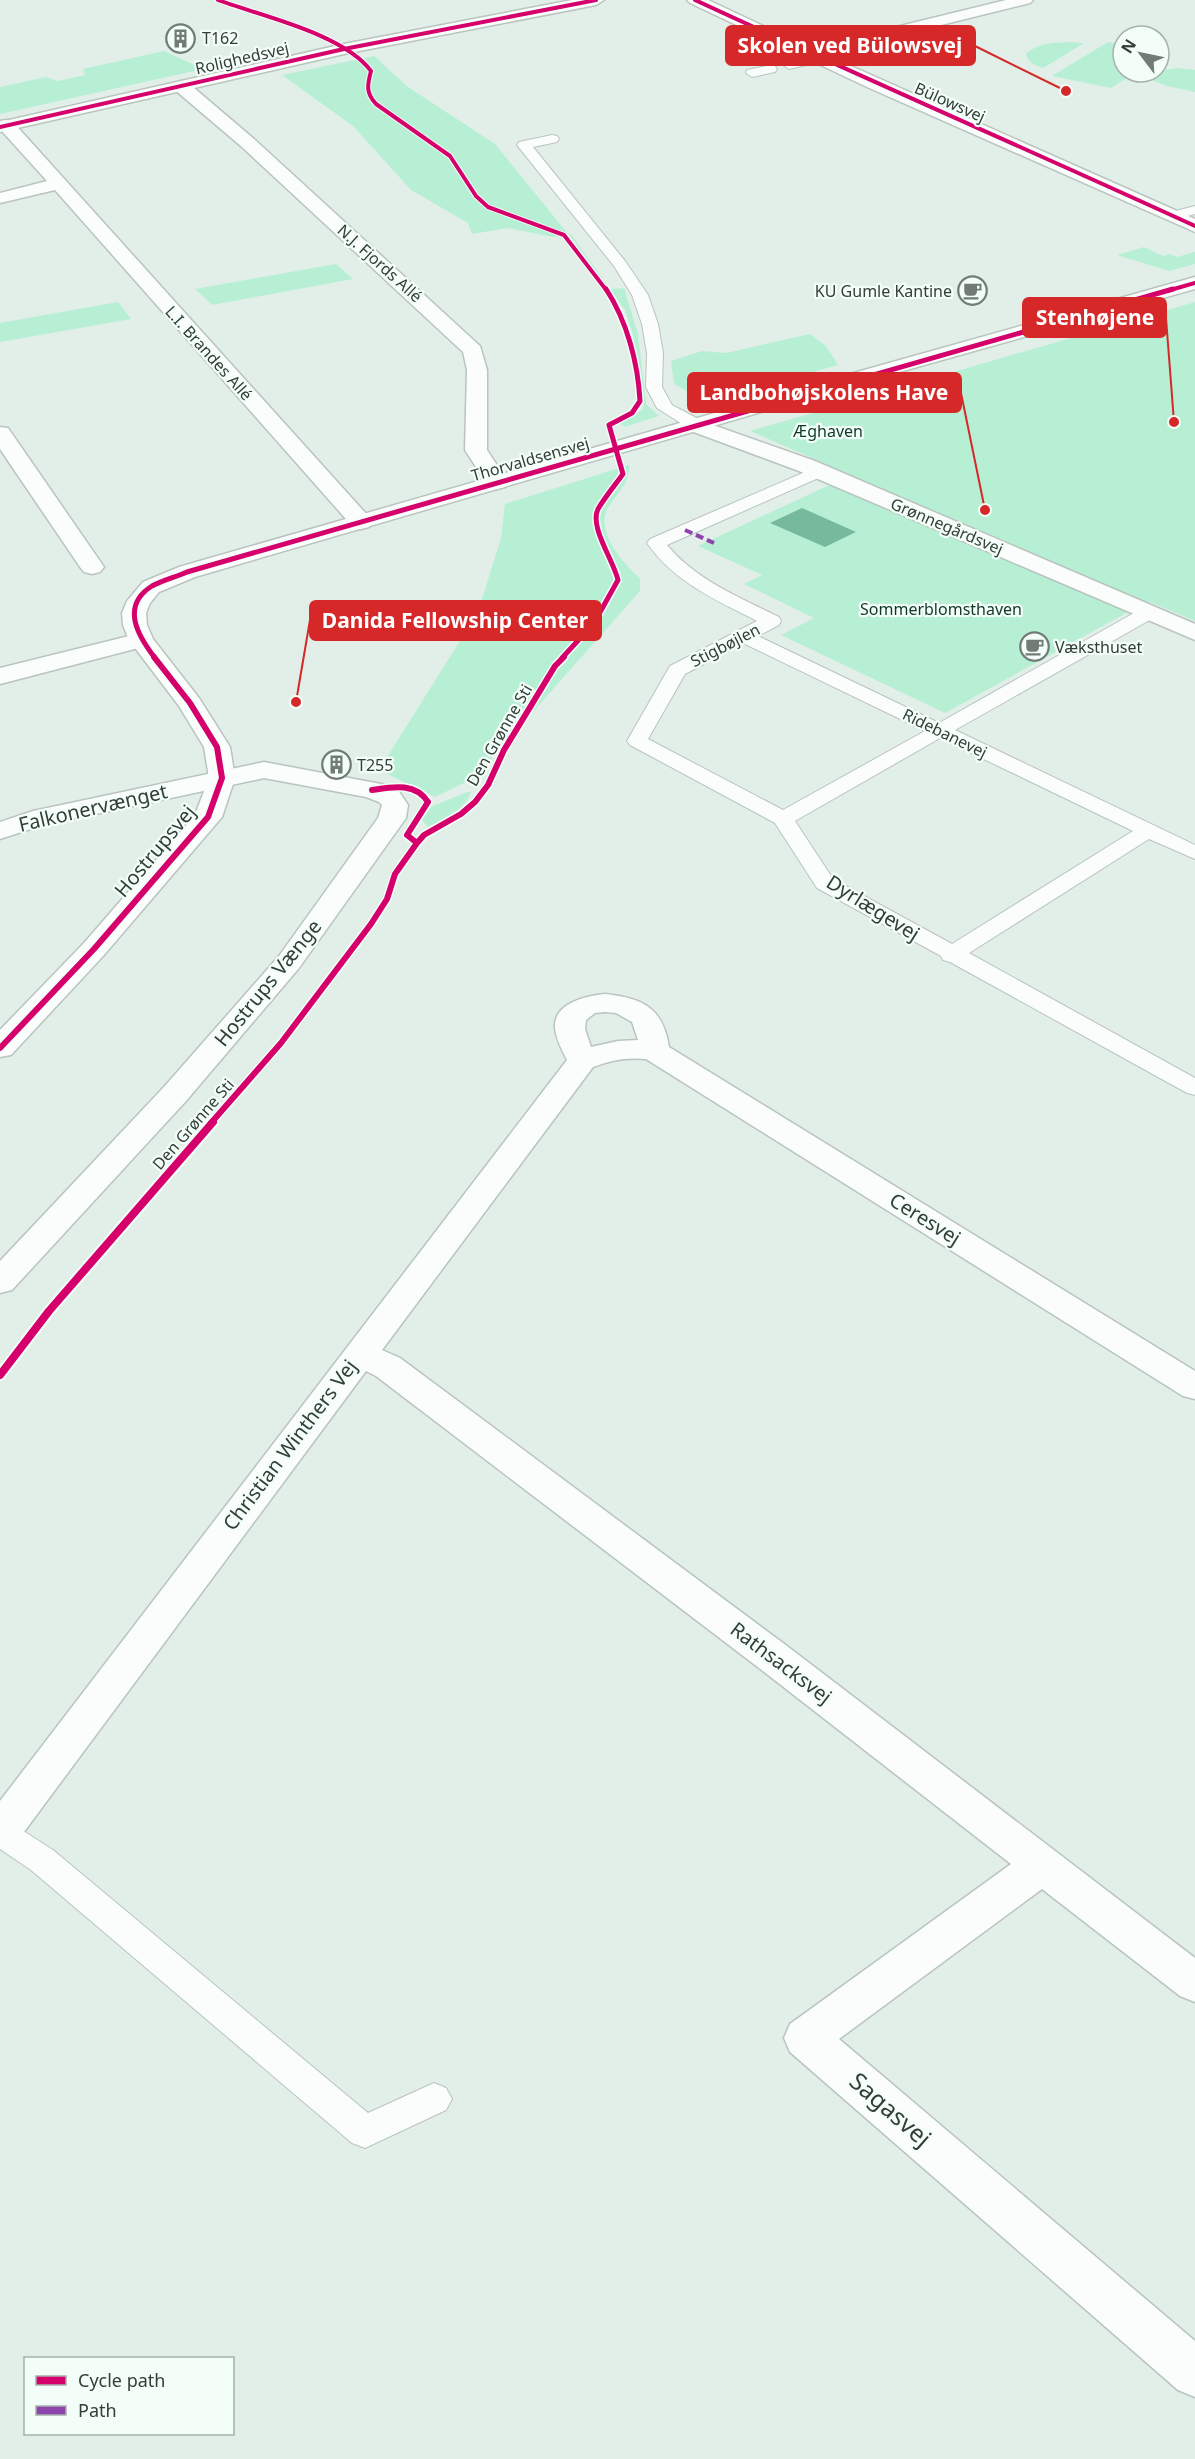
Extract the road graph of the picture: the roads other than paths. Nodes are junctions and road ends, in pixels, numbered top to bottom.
1 (596, 0) edge
2 (695, 0) edge
3 (1025, 0) edge
4 (814, 55) junction
5 (789, 65) dead end
6 (771, 69) dead end
7 (752, 73) dead end
8 (181, 86) junction
9 (3, 126) edge
10 (552, 139) dead end
11 (58, 184) junction
12 (0, 198) edge
13 (1195, 210) edge
14 (1173, 216) junction
15 (1195, 226) edge
16 (1195, 283) edge
17 (696, 425) junction
18 (0, 433) edge
19 (819, 471) junction
20 (497, 482) junction
21 (361, 522) junction
22 (92, 567) dead end
23 (151, 587) joint
24 (1149, 613) junction
25 (1195, 633) edge
26 (741, 635) junction
27 (141, 640) junction
28 (0, 676) edge
29 (940, 730) junction
30 (222, 778) junction
31 (783, 819) junction
32 (1149, 830) junction
33 (0, 831) edge
34 (1195, 853) edge
35 (951, 955) junction
36 (0, 1048) edge
37 (656, 1051) junction
38 (582, 1060) junction
39 (1195, 1088) edge
40 (0, 1282) edge
41 (360, 1353) junction
42 (1195, 1387) edge
43 (0, 1832) edge
44 (1042, 1864) junction
45 (1195, 1983) edge
46 (434, 2099) dead end
47 (1195, 2373) edge

1 - 8 street, Rolighedsvej
2 - 4 street, Bülowsvej
3 - 4 street
4 - 5 lane
4 - 14 street, Bülowsvej
6 - 7 lane
8 - 9 street, Rolighedsvej
8 - 20 street, N.J. Fjords Allé
9 - 11 street, L.I. Brandes Allé
10 - 17 lane
11 - 12 street
11 - 21 street, L.I. Brandes Allé
13 - 14 lane
14 - 15 street, Bülowsvej
16 - 17 street, Thorvaldsensvej
17 - 19 street, Grønnegårdsvej
17 - 20 street, Thorvaldsensvej
18 - 22 street
19 - 24 street, Grønnegårdsvej
19 - 26 lane, Stigbøjlen
20 - 21 street, Thorvaldsensvej
21 - 23 street, Thorvaldsensvej
23 - 27 street, Hostrupsvej
24 - 25 street, Grønnegårdsvej
24 - 29 lane
26 - 29 lane, Ridebanevej
26 - 31 lane, Stigbøjlen
27 - 28 street
27 - 30 street, Hostrupsvej
29 - 31 lane
29 - 32 lane, Ridebanevej
30 - 33 street, Falkonervænget
30 - 36 street, Hostrupsvej
30 - 40 street, Hostrups Vænge
31 - 35 lane, Dyrlægevej
32 - 34 lane, Ridebanevej
32 - 35 lane
35 - 39 lane, Dyrlægevej
37 - 38 street, Ceresvej
37 - 38 street
37 - 42 street, Ceresvej
38 - 41 street, Christian Winthers Vej
41 - 43 street, Christian Winthers Vej
41 - 44 street, Rathsacksvej
43 - 46 lane
44 - 45 street, Rathsacksvej
44 - 47 street, Sagasvej

